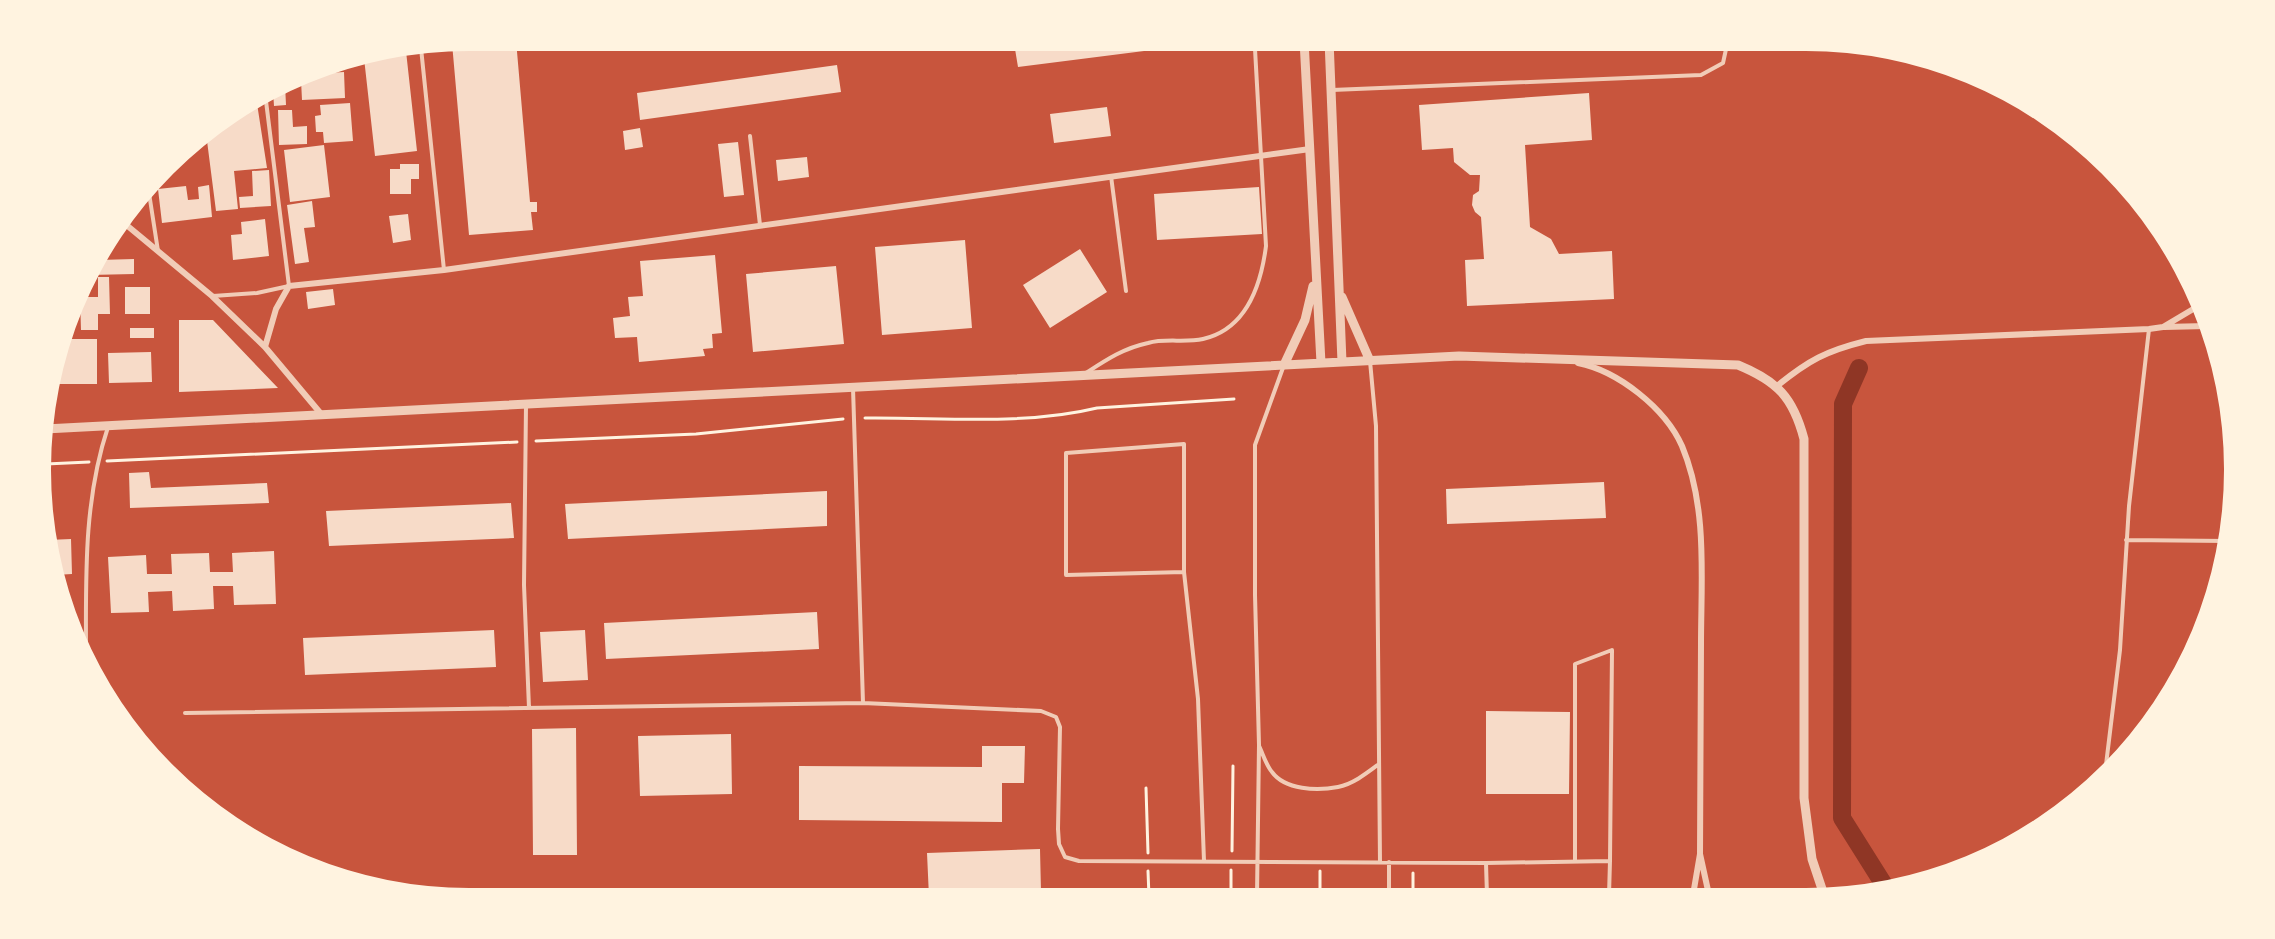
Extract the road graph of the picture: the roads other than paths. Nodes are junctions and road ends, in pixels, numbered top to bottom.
1 (1255, 51) edge
2 (1305, 51) edge
3 (1329, 51) edge
4 (1726, 51) edge
5 (422, 54) edge
6 (1331, 90) junction
7 (266, 104) edge
8 (750, 136) dead end
9 (1310, 149) junction
10 (1262, 156) junction
11 (1111, 176) junction
12 (150, 200) edge
13 (760, 225) junction
14 (129, 227) edge
15 (158, 251) junction
16 (444, 270) junction
17 (1315, 275) junction
18 (1337, 276) junction
19 (289, 286) junction
20 (1126, 291) dead end
21 (212, 296) junction
22 (2192, 310) edge
23 (2199, 326) edge
24 (2163, 327) junction
25 (2150, 329) junction
26 (265, 347) junction
27 (1554, 358) junction
28 (1370, 360) junction
29 (1342, 362) junction
30 (1321, 363) junction
31 (1284, 365) junction
32 (1083, 375) junction
33 (1777, 386) junction
34 (853, 388) junction
35 (526, 404) junction
36 (322, 416) junction
37 (108, 426) junction
38 (53, 429) edge
39 (2126, 540) junction
40 (2217, 541) edge
41 (1184, 572) junction
42 (86, 637) edge
43 (863, 703) junction
44 (529, 708) junction
45 (185, 712) dead end
46 (1259, 745) junction
47 (2107, 759) edge
48 (1379, 764) junction
49 (1700, 854) junction
50 (1204, 861) junction
51 (1257, 861) junction
52 (1610, 861) junction
53 (1380, 862) junction
54 (1389, 862) junction
55 (1486, 862) junction
56 (1575, 862) junction
57 (1821, 887) edge
58 (1257, 888) edge
59 (1389, 888) edge
60 (1487, 888) edge
61 (1609, 888) edge
62 (1694, 888) edge
63 (1707, 888) edge

1 - 10 lane
2 - 9 street
3 - 6 street
4 - 6 lane
5 - 16 lane
6 - 18 street
7 - 19 lane
8 - 13 lane
9 - 10 street
9 - 17 street
10 - 11 street
10 - 32 lane
11 - 13 street
11 - 20 lane
12 - 15 lane
13 - 16 street
14 - 15 street
15 - 21 street
16 - 19 street
17 - 30 street
17 - 31 street
18 - 28 street
18 - 29 street
19 - 21 lane
19 - 26 street
21 - 26 street
22 - 24 street
23 - 24 street
24 - 25 street
25 - 33 street
25 - 39 lane
26 - 36 street
27 - 28 street
27 - 33 street
27 - 49 street
28 - 29 street
28 - 48 lane
29 - 30 street
30 - 31 street
31 - 32 street
31 - 46 lane
32 - 34 street
33 - 57 street
34 - 35 street
34 - 43 lane
35 - 36 street
35 - 44 lane
36 - 37 street
37 - 38 street
37 - 42 lane
39 - 40 lane
39 - 47 lane
41 - 41 lane
41 - 50 lane
43 - 44 lane
43 - 50 lane
44 - 45 lane
46 - 48 lane
46 - 51 lane
48 - 53 lane
49 - 62 street
49 - 63 street
50 - 51 lane
51 - 53 lane
51 - 58 lane
52 - 56 lane
52 - 56 lane
52 - 61 lane
53 - 54 lane
54 - 55 lane
54 - 59 lane
55 - 56 lane
55 - 60 lane

